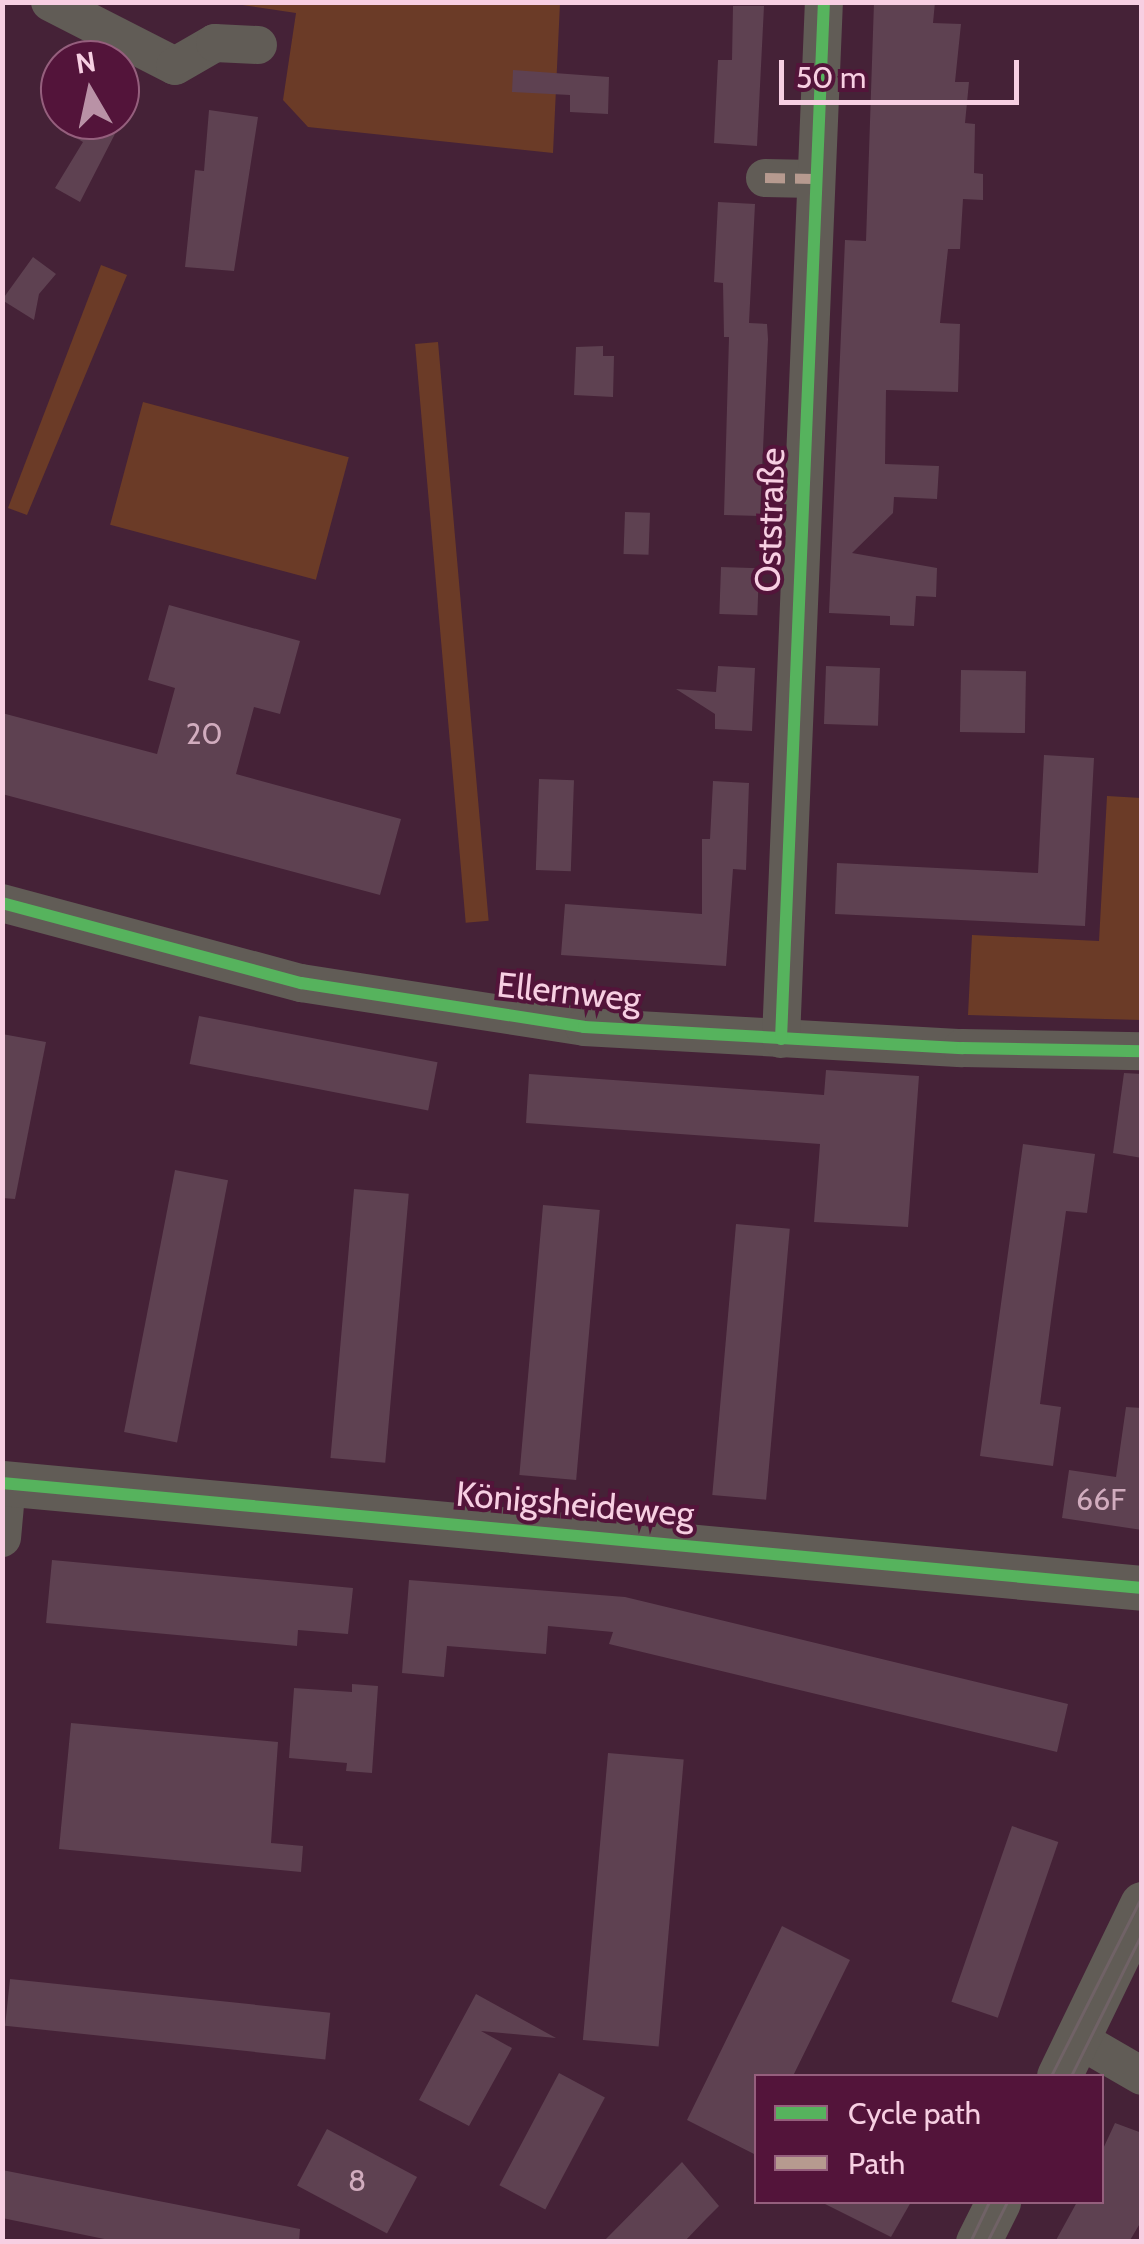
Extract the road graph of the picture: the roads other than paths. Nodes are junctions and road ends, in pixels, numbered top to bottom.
1 (50, 2) edge
2 (824, 2) edge
3 (258, 45) dead end
4 (765, 178) dead end
5 (814, 180) junction
6 (2, 904) edge
7 (781, 1040) junction
8 (1142, 1051) edge
9 (5, 1483) edge
10 (2, 1538) edge
11 (1142, 1588) edge
12 (1142, 1904) edge
13 (1069, 2058) edge
14 (1142, 2076) edge
15 (997, 2204) edge
16 (978, 2242) edge

1 - 3 street
2 - 5 street, Oststraße
4 - 5 street
5 - 7 street, Oststraße
6 - 7 street, Ellernweg
7 - 8 street, Ellernweg
9 - 10 street
9 - 11 street, Königsheideweg
12 - 13 street
13 - 14 street
15 - 16 street

